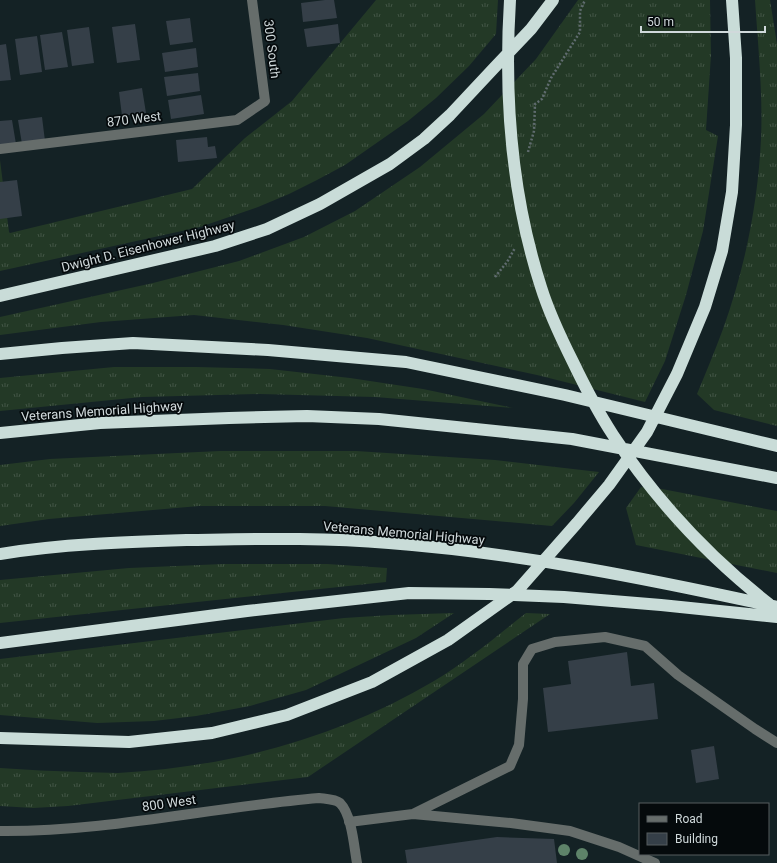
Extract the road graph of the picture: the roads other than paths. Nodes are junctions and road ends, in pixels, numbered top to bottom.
1 (252, 0) edge
2 (510, 0) edge
3 (553, 0) edge
4 (732, 0) edge
5 (265, 101) joint
6 (0, 149) edge
7 (0, 296) edge
8 (0, 354) edge
9 (0, 433) edge
10 (777, 446) edge
11 (777, 478) edge
12 (0, 554) edge
13 (777, 609) edge
14 (777, 617) edge
15 (0, 643) edge
16 (0, 738) edge
17 (777, 742) edge
18 (413, 814) junction
19 (349, 822) junction
20 (0, 831) edge
21 (357, 863) edge
22 (655, 863) edge

1 - 5 street, 300 South
2 - 13 highway
3 - 7 highway, Dwight D. Eisenhower Highway
4 - 16 highway
5 - 6 street, 870 West
8 - 10 highway
9 - 11 highway, Veterans Memorial Highway
12 - 13 highway, Veterans Memorial Highway
14 - 15 highway
17 - 18 street
18 - 19 street
18 - 22 street
19 - 20 street, 800 West
19 - 21 street

